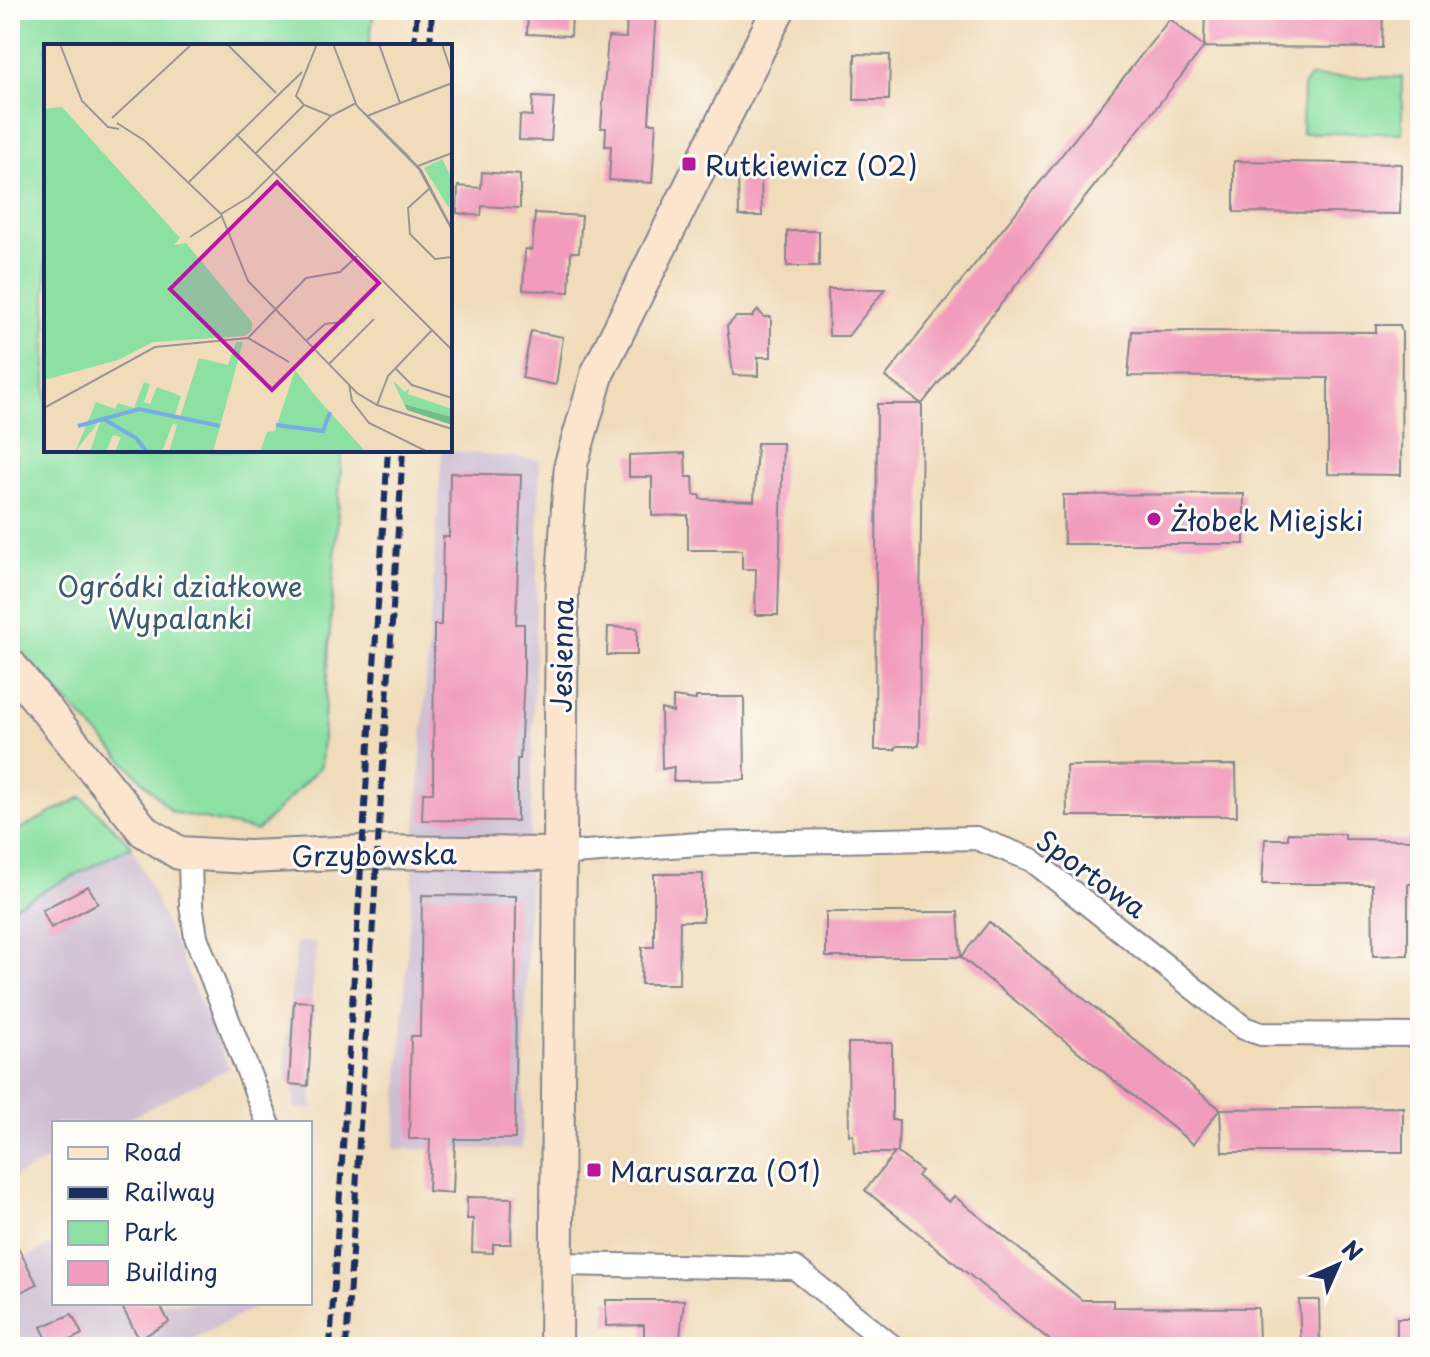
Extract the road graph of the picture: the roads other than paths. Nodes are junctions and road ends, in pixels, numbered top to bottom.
1 (778, 10) edge
2 (10, 665) edge
3 (558, 854) junction
4 (190, 855) junction
5 (1420, 1035) edge
6 (267, 1121) edge
7 (556, 1264) junction
8 (556, 1347) edge
9 (893, 1347) edge

1 - 3 street, Jesienna
2 - 4 street, Grzybowska
3 - 4 street, Grzybowska
3 - 5 street, Sportowa
3 - 7 street, Jesienna
4 - 6 street
7 - 8 street, Jesienna
7 - 9 street

